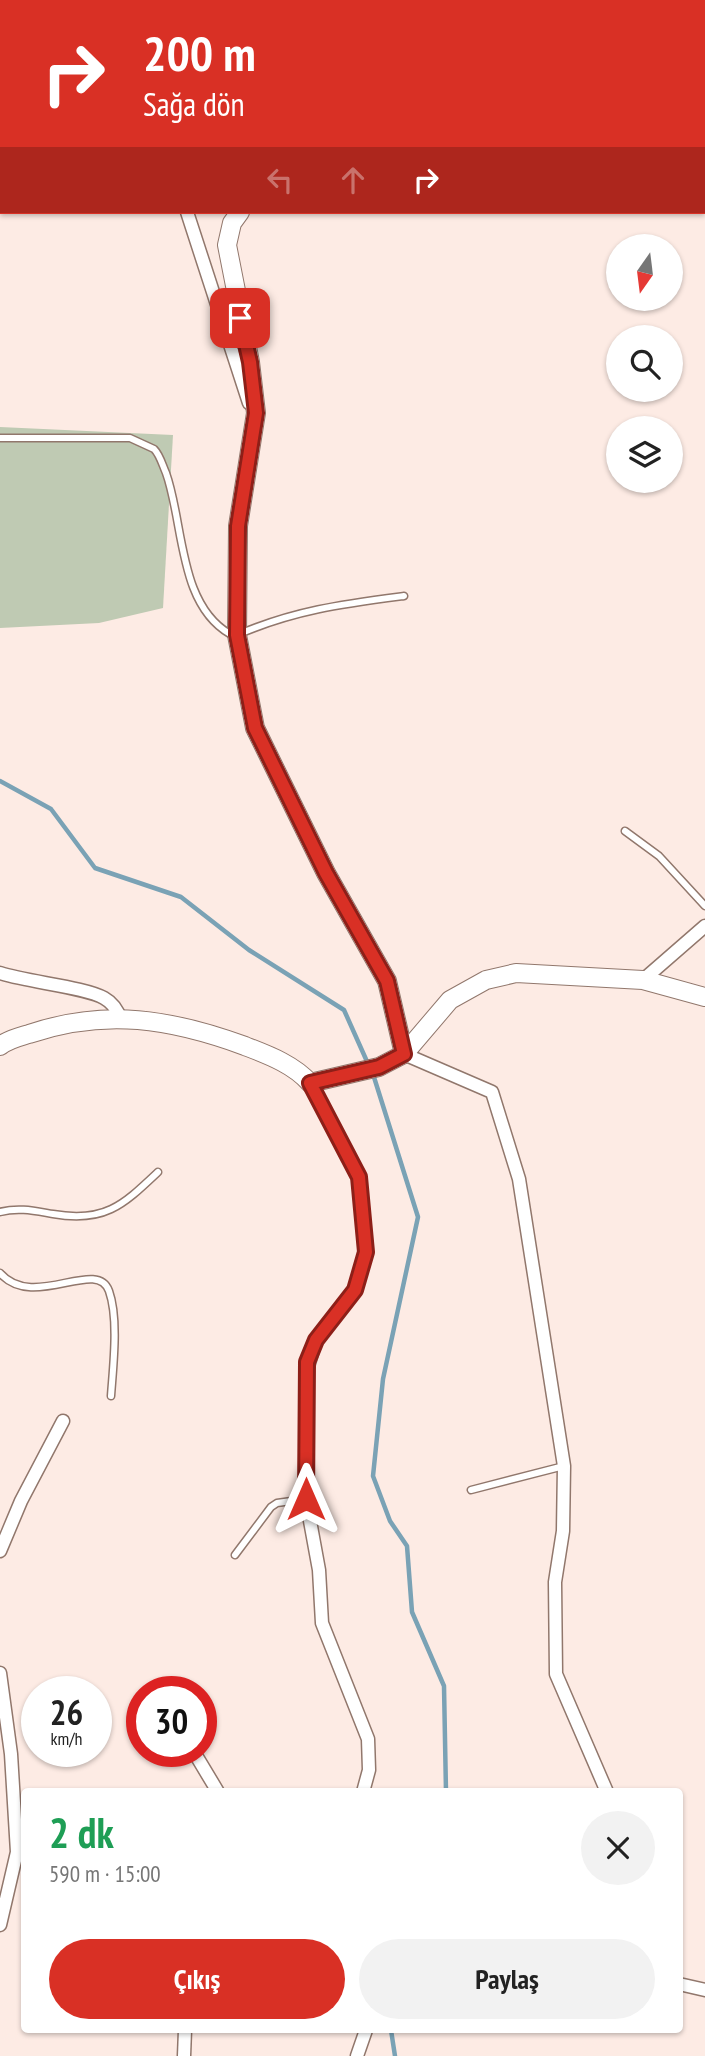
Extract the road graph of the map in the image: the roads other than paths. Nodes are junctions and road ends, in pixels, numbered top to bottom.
1 (188, 214) edge
2 (239, 214) edge
3 (255, 420) junction
4 (0, 438) edge
5 (404, 596) dead end
6 (237, 635) junction
7 (625, 831) dead end
8 (705, 906) edge
9 (705, 926) edge
10 (0, 973) edge
11 (643, 980) junction
12 (705, 998) edge
13 (121, 1020) junction
14 (0, 1046) edge
15 (404, 1054) junction
16 (310, 1083) junction
17 (158, 1172) dead end
18 (0, 1212) edge
19 (0, 1273) edge
20 (111, 1396) dead end
21 (63, 1421) dead end
22 (564, 1466) junction
23 (471, 1490) dead end
24 (306, 1499) junction
25 (0, 1551) edge
26 (235, 1555) dead end
27 (0, 1673) edge
28 (203, 1767) edge
29 (216, 1788) edge
30 (364, 1788) edge
31 (605, 1788) edge
32 (0, 1925) edge
33 (683, 1985) edge
34 (705, 1990) edge
35 (186, 2033) edge
36 (365, 2033) edge
37 (184, 2056) edge
38 (357, 2056) edge

1 - 3 street
2 - 3 street
3 - 6 street
4 - 6 lane
5 - 6 lane
6 - 15 street
7 - 8 lane
9 - 11 street
10 - 13 street
11 - 12 street
11 - 15 street
13 - 14 street
13 - 16 street
15 - 16 street
15 - 22 street
16 - 24 street
17 - 18 lane
19 - 20 lane
21 - 25 street
22 - 23 lane
22 - 31 street
24 - 26 lane
24 - 30 street
27 - 32 street
28 - 29 street
33 - 34 street
35 - 37 street
36 - 38 street

